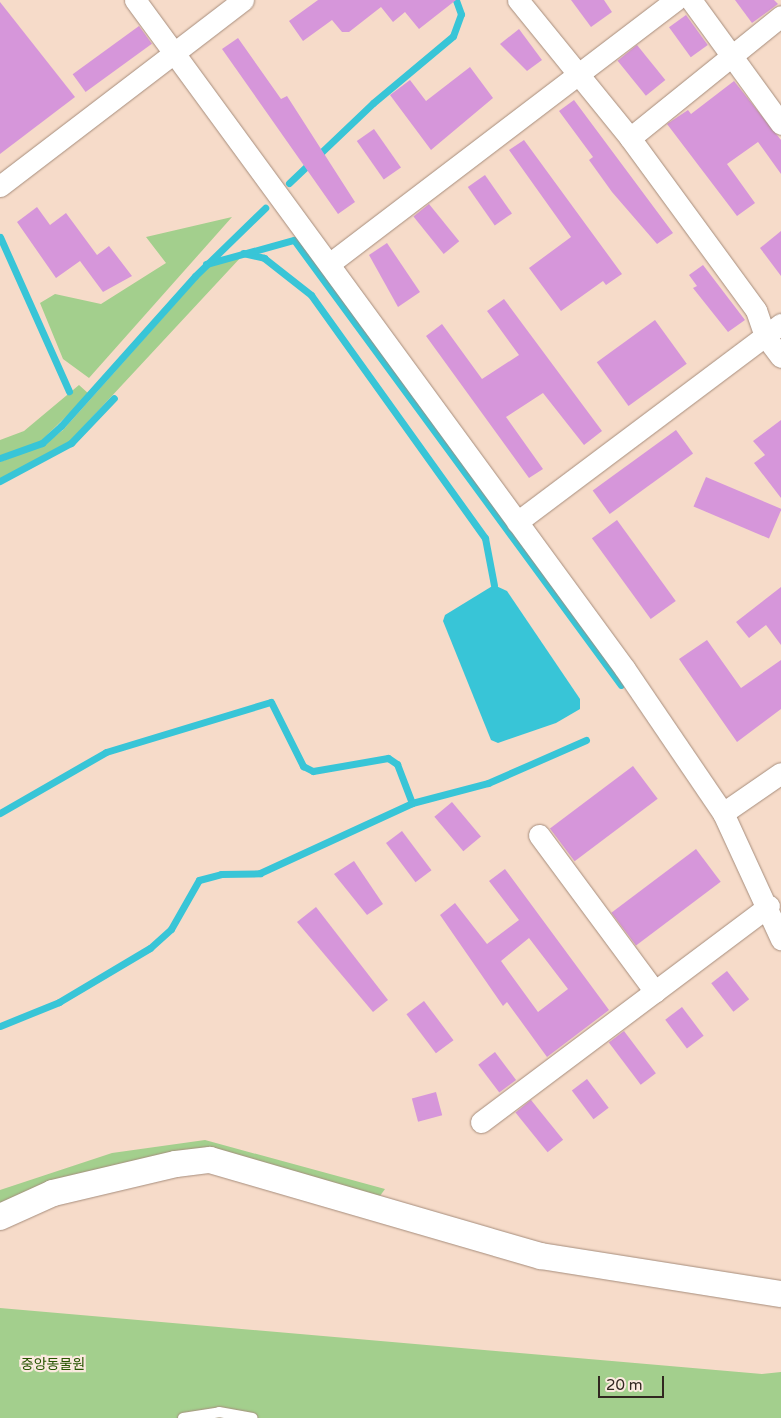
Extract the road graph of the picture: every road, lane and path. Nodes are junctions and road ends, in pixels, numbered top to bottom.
1 (135, 0) edge
2 (243, 0) edge
3 (518, 0) edge
4 (676, 0) edge
5 (691, 0) edge
6 (781, 16) edge
7 (174, 54) junction
8 (729, 55) junction
9 (577, 75) junction
10 (781, 124) edge
11 (630, 138) junction
12 (0, 186) edge
13 (329, 264) junction
14 (773, 330) edge
15 (781, 357) edge
16 (517, 522) junction
17 (781, 773) edge
18 (723, 813) junction
19 (540, 835) dead end
20 (769, 906) junction
21 (781, 939) edge
22 (655, 992) junction
23 (481, 1122) dead end
24 (0, 1218) edge
25 (781, 1294) edge
26 (183, 1418) edge
27 (252, 1418) edge

1 - 7 street
2 - 7 street
3 - 9 street
4 - 9 street
5 - 8 street
6 - 8 street
7 - 12 street
7 - 13 street
8 - 10 street
8 - 11 street
9 - 11 street
9 - 13 street
11 - 14 street
13 - 16 street
14 - 15 street
14 - 16 street
16 - 18 street
17 - 18 street
18 - 20 street
19 - 22 street
20 - 21 street
20 - 22 street
22 - 23 street
24 - 25 street
26 - 27 lane

